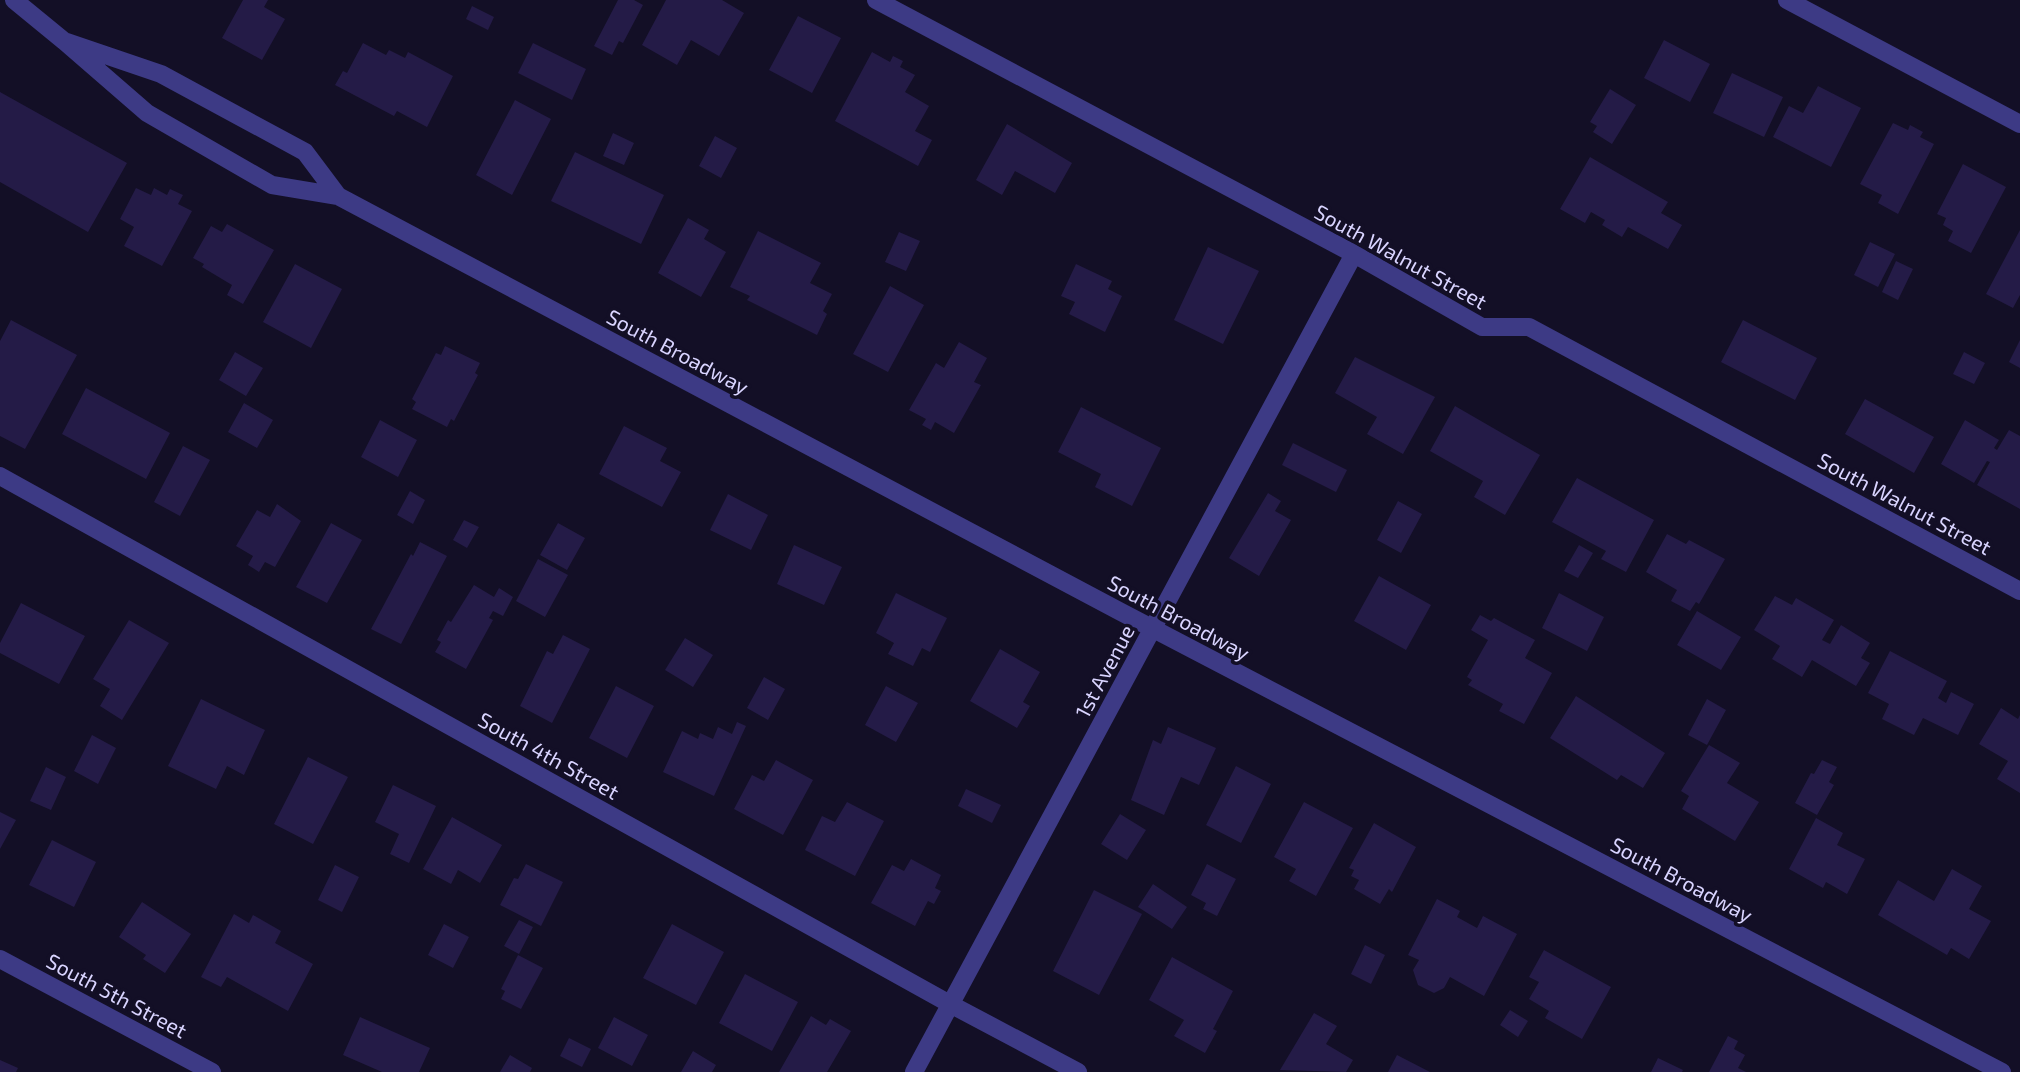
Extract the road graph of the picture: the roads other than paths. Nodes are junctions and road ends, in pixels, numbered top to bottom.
1 (14, 0) edge
2 (876, 0) edge
3 (1787, 0) edge
4 (64, 41) junction
5 (2020, 124) edge
6 (338, 197) junction
7 (1354, 254) junction
8 (0, 476) edge
9 (2020, 591) edge
10 (1153, 629) junction
11 (0, 959) edge
12 (950, 1004) junction
13 (212, 1072) edge
14 (914, 1072) edge
15 (1078, 1072) edge
16 (2002, 1072) edge

1 - 4 street, South Broadway
2 - 7 street, South Walnut Street
3 - 5 street
4 - 6 street, South Broadway
4 - 6 street, South Broadway
6 - 10 street, South Broadway
7 - 9 street, South Walnut Street
7 - 10 street, 1st Avenue
8 - 12 street, South 4th Street
10 - 12 street, 1st Avenue
10 - 16 street, South Broadway
11 - 13 street, South 5th Street
12 - 14 street, 1st Avenue
12 - 15 street, South 4th Street

